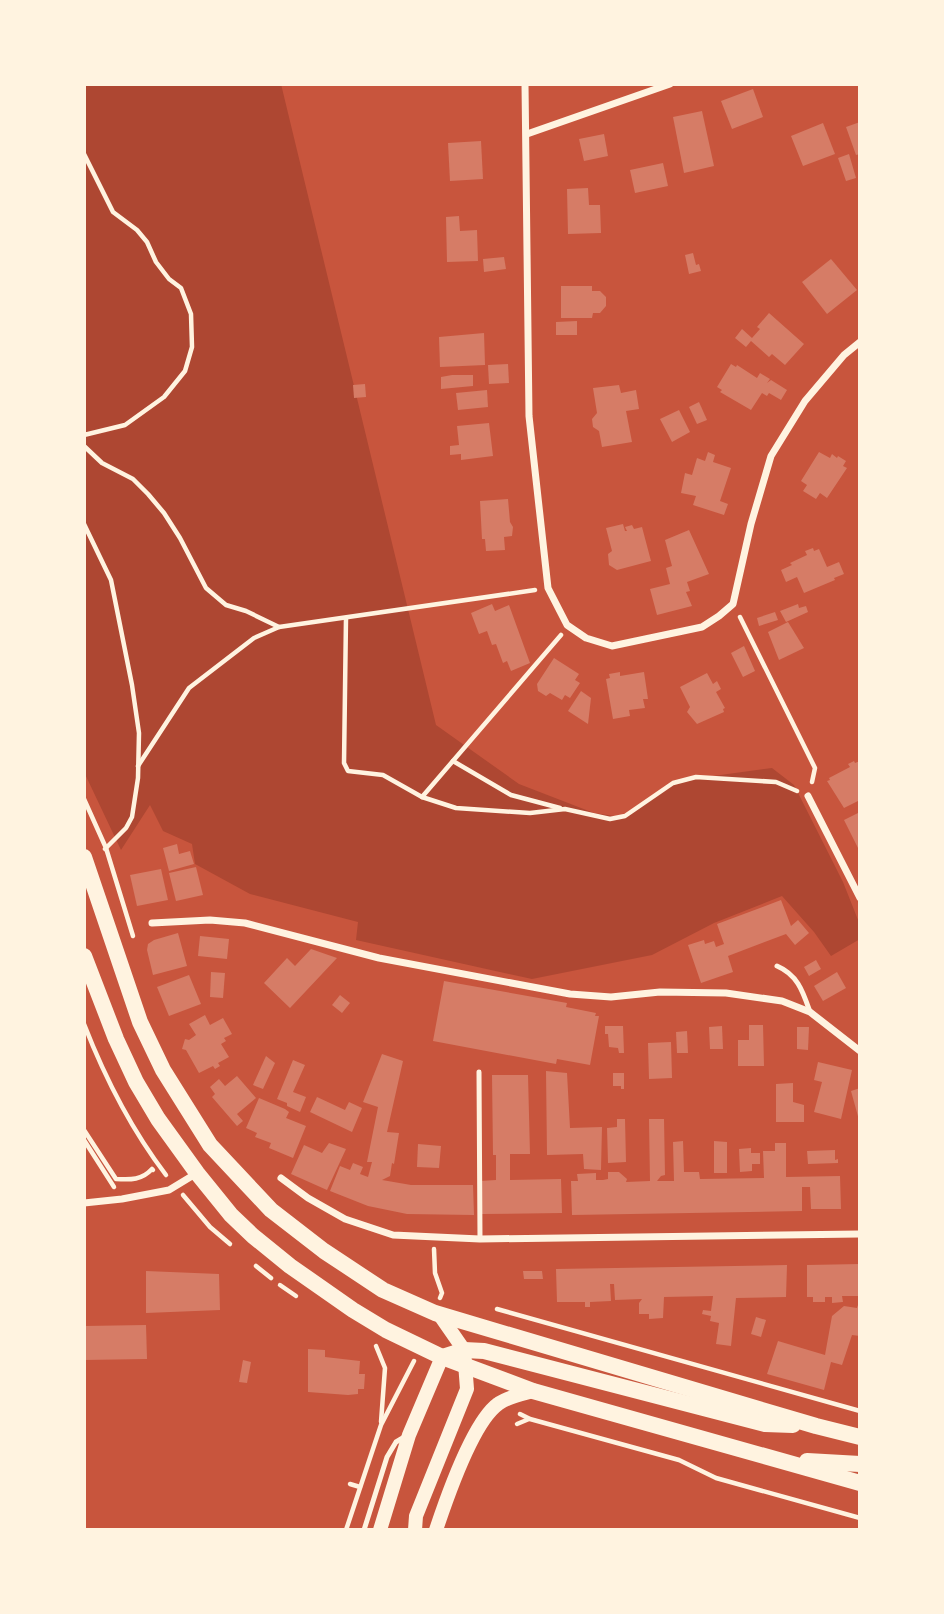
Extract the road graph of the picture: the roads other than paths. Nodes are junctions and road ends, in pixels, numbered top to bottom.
1 (525, 84) edge
2 (670, 84) edge
3 (527, 134) junction
4 (860, 342) edge
5 (808, 796) road end
6 (85, 861) edge
7 (860, 898) edge
8 (152, 923) road end
9 (84, 956) edge
10 (777, 966) dead end
11 (810, 1012) junction
12 (860, 1051) edge
13 (479, 1072) dead end
14 (197, 1173) junction
15 (281, 1178) dead end
16 (84, 1203) edge
17 (860, 1234) edge
18 (480, 1239) junction
19 (439, 1314) junction
20 (442, 1357) junction
21 (465, 1357) junction
22 (533, 1391) junction
23 (816, 1426) junction
24 (409, 1435) junction
25 (860, 1437) edge
26 (777, 1460) junction
27 (860, 1464) edge
28 (860, 1483) edge
29 (364, 1530) edge
30 (380, 1530) edge
31 (415, 1530) edge
32 (436, 1530) edge

1 - 3 street
2 - 3 street
3 - 4 street
5 - 7 street
6 - 19 main road
8 - 11 street
9 - 14 main road
10 - 11 lane
11 - 12 street
13 - 18 lane
14 - 16 street
14 - 20 main road
15 - 18 street
17 - 18 street
19 - 21 main road
19 - 23 main road
20 - 21 main road
20 - 24 main road
21 - 22 main road
21 - 23 main road
21 - 31 main road
22 - 26 main road
22 - 32 main road
23 - 25 main road
24 - 29 lane
24 - 30 main road
26 - 27 main road
26 - 28 main road

